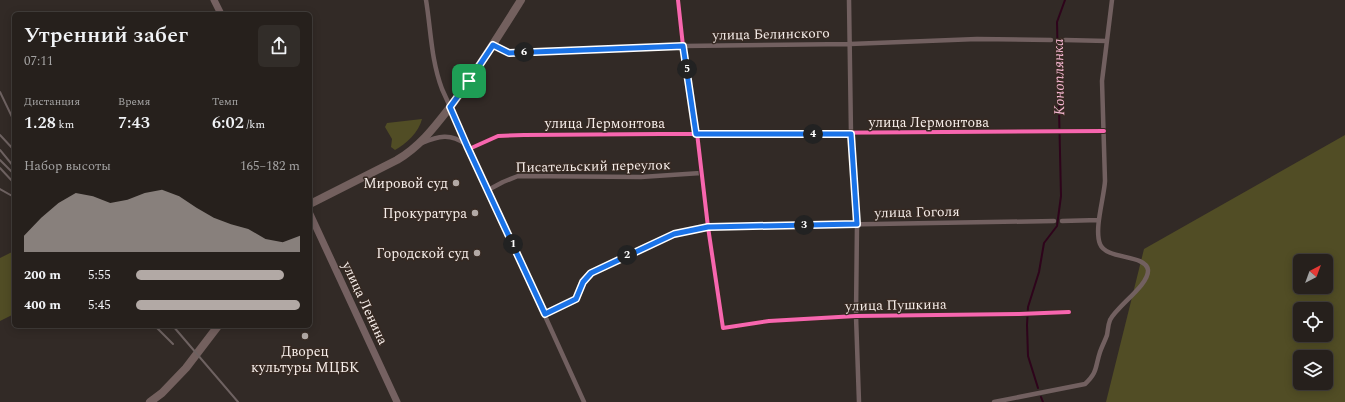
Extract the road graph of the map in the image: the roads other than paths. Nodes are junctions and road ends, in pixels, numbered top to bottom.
1 (214, 0) edge
2 (426, 0) edge
3 (521, 0) edge
4 (678, 0) edge
5 (849, 0) edge
6 (1112, 0) edge
7 (219, 12) edge
8 (1051, 40) dead end
9 (1065, 40) dead end
10 (1107, 41) junction
11 (850, 44) junction
12 (493, 45) junction
13 (683, 46) junction
14 (450, 107) junction
15 (1104, 131) junction
16 (696, 134) junction
17 (851, 134) junction
18 (420, 143) junction
19 (468, 147) junction
20 (701, 173) junction
21 (488, 190) junction
22 (312, 203) edge
23 (312, 218) edge
24 (1099, 220) junction
25 (1054, 221) dead end
26 (1062, 221) dead end
27 (857, 224) junction
28 (708, 227) junction
29 (1069, 312) dead end
30 (545, 314) junction
31 (856, 316) junction
32 (216, 328) edge
33 (153, 401) edge
34 (397, 402) edge
35 (584, 402) edge
36 (859, 402) edge
37 (994, 402) edge

1 - 7 main road
2 - 14 street
3 - 12 main road
4 - 13 street
5 - 11 street
6 - 10 street
8 - 11 street, улица Белинского
9 - 10 street
10 - 15 street
11 - 13 street, улица Белинского
11 - 17 street
12 - 13 street, улица Белинского
12 - 14 main road
13 - 16 street
14 - 18 main road
14 - 19 street
15 - 17 street, улица Лермонтова
15 - 24 street
16 - 17 street, улица Лермонтова
16 - 19 street, улица Лермонтова
16 - 20 street
17 - 27 street
18 - 19 street
18 - 22 main road
19 - 21 street
20 - 21 street, Писательский переулок
20 - 28 street
21 - 30 street
23 - 34 main road, улица Ленина
24 - 26 street
24 - 37 street
25 - 27 street, улица Гоголя
27 - 28 street, улица Гоголя
27 - 31 street
28 - 30 street, улица Гоголя
28 - 31 street, улица Пушкина
29 - 31 street, улица Пушкина
30 - 35 street
31 - 36 street
32 - 33 main road

